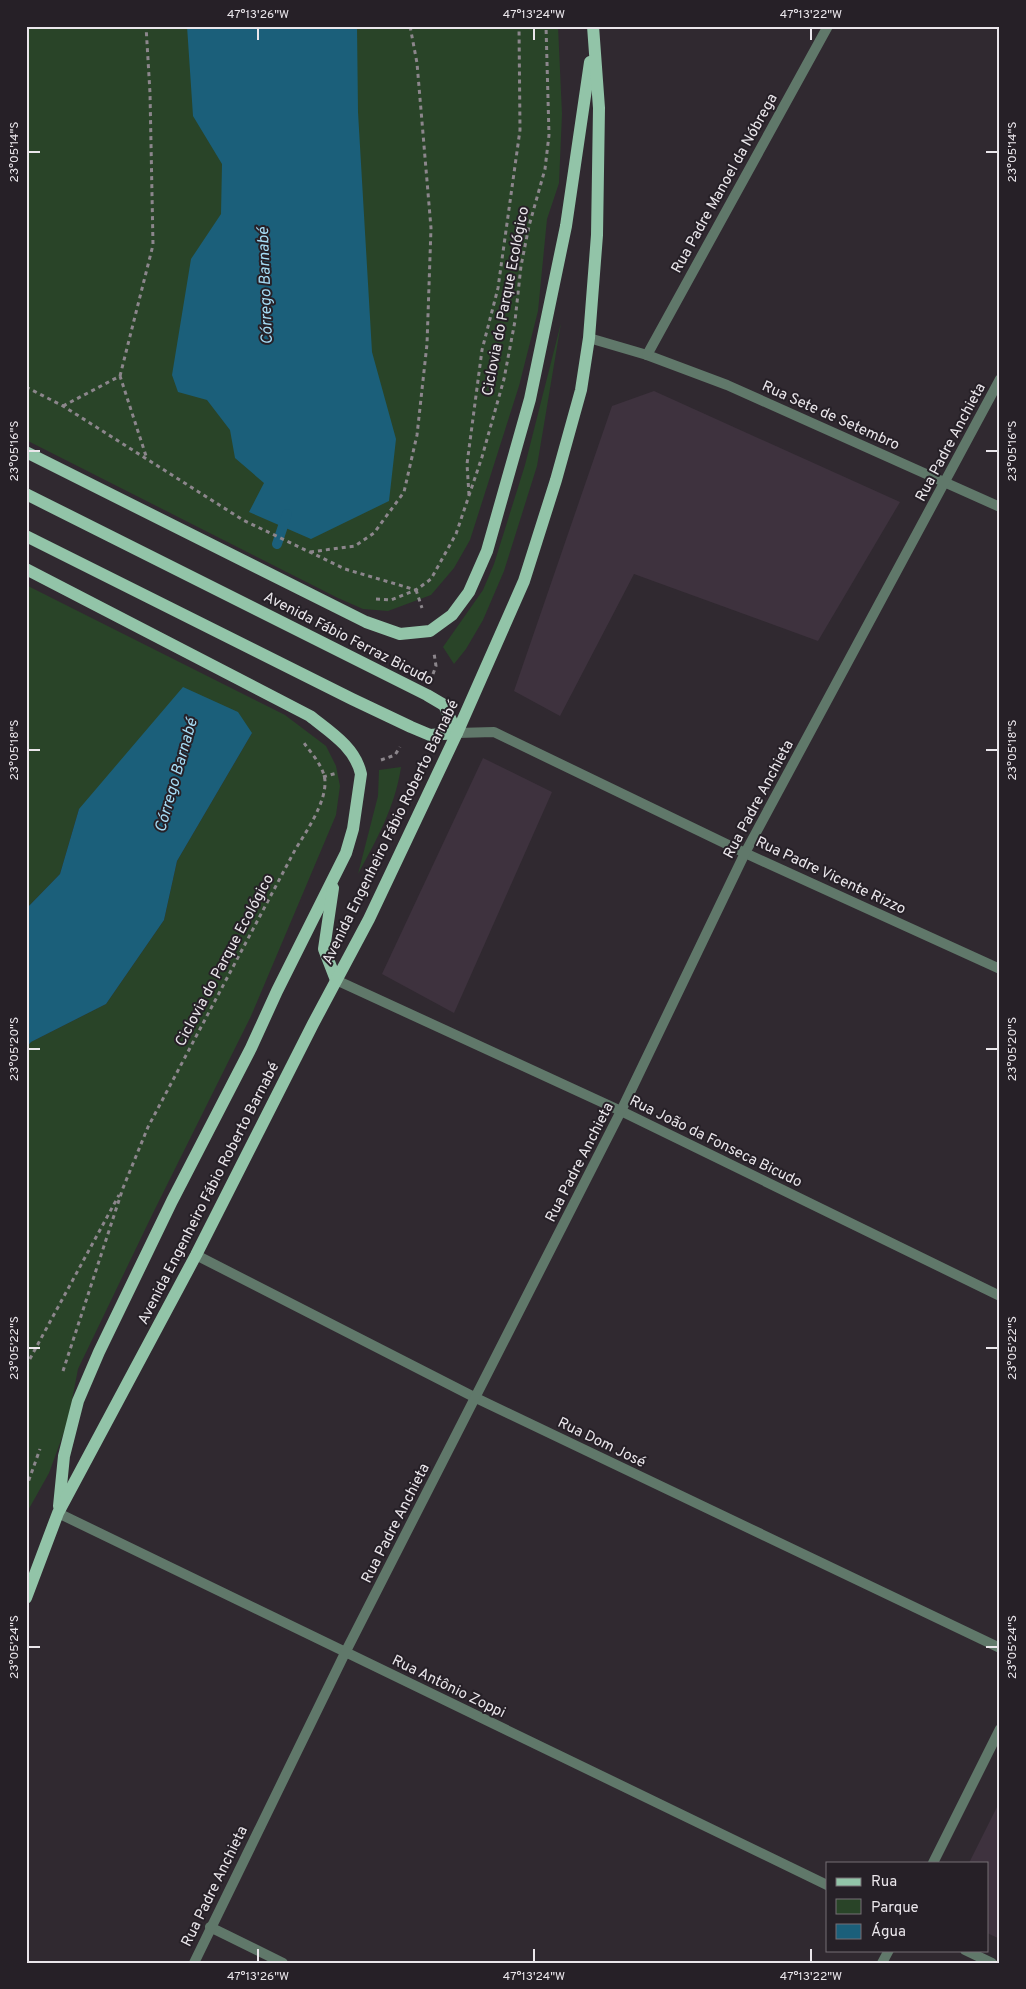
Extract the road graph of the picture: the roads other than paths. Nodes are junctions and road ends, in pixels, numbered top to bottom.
1 (828, 26) edge
2 (594, 32) edge
3 (589, 338) junction
4 (647, 355) junction
5 (1000, 380) edge
6 (26, 452) edge
7 (946, 482) junction
8 (26, 494) edge
9 (1000, 507) edge
10 (26, 536) edge
11 (26, 569) edge
12 (457, 733) junction
13 (746, 853) junction
14 (335, 876) junction
15 (1000, 970) edge
16 (336, 980) junction
17 (622, 1111) junction
18 (196, 1255) junction
19 (1000, 1296) edge
20 (476, 1398) junction
21 (58, 1513) junction
22 (26, 1598) edge
23 (1000, 1648) edge
24 (345, 1653) junction
25 (1000, 1729) edge
26 (934, 1862) edge
27 (826, 1885) edge
28 (210, 1927) junction
29 (969, 1952) edge
30 (194, 1963) edge
31 (283, 1963) edge
32 (992, 1963) edge

1 - 4 street, Rua Padre Manoel da Nóbrega
2 - 3 main road, Avenida Engenheiro Fábio Roberto Barnabé
2 - 6 main road
3 - 4 street, Rua Sete de Setembro
3 - 12 main road, Avenida Engenheiro Fábio Roberto Barnabé
4 - 7 street, Rua Sete de Setembro
5 - 7 street, Rua Padre Anchieta
7 - 9 street, Rua Sete de Setembro
7 - 13 street, Rua Padre Anchieta
8 - 12 main road, Avenida Fábio Ferraz Bicudo
10 - 12 main road
11 - 14 main road
12 - 13 street, Rua Padre Vicente Rizzo
12 - 16 main road, Avenida Engenheiro Fábio Roberto Barnabé
13 - 15 street, Rua Padre Vicente Rizzo
13 - 17 street, Rua Padre Anchieta
14 - 16 main road
14 - 21 main road
16 - 17 street, Rua João da Fonseca Bicudo
16 - 18 main road, Avenida Engenheiro Fábio Roberto Barnabé
17 - 19 street, Rua João da Fonseca Bicudo
17 - 20 street, Rua Padre Anchieta
18 - 20 street, Rua Dom José
18 - 21 main road, Avenida Engenheiro Fábio Roberto Barnabé
20 - 23 street, Rua Dom José
20 - 24 street, Rua Padre Anchieta
21 - 22 main road, Avenida Engenheiro Fábio Roberto Barnabé
21 - 24 street, Rua Antônio Zoppi
24 - 27 street, Rua Antônio Zoppi
24 - 28 street, Rua Padre Anchieta
25 - 26 street
28 - 30 street, Rua Padre Anchieta
28 - 31 street
29 - 32 street

